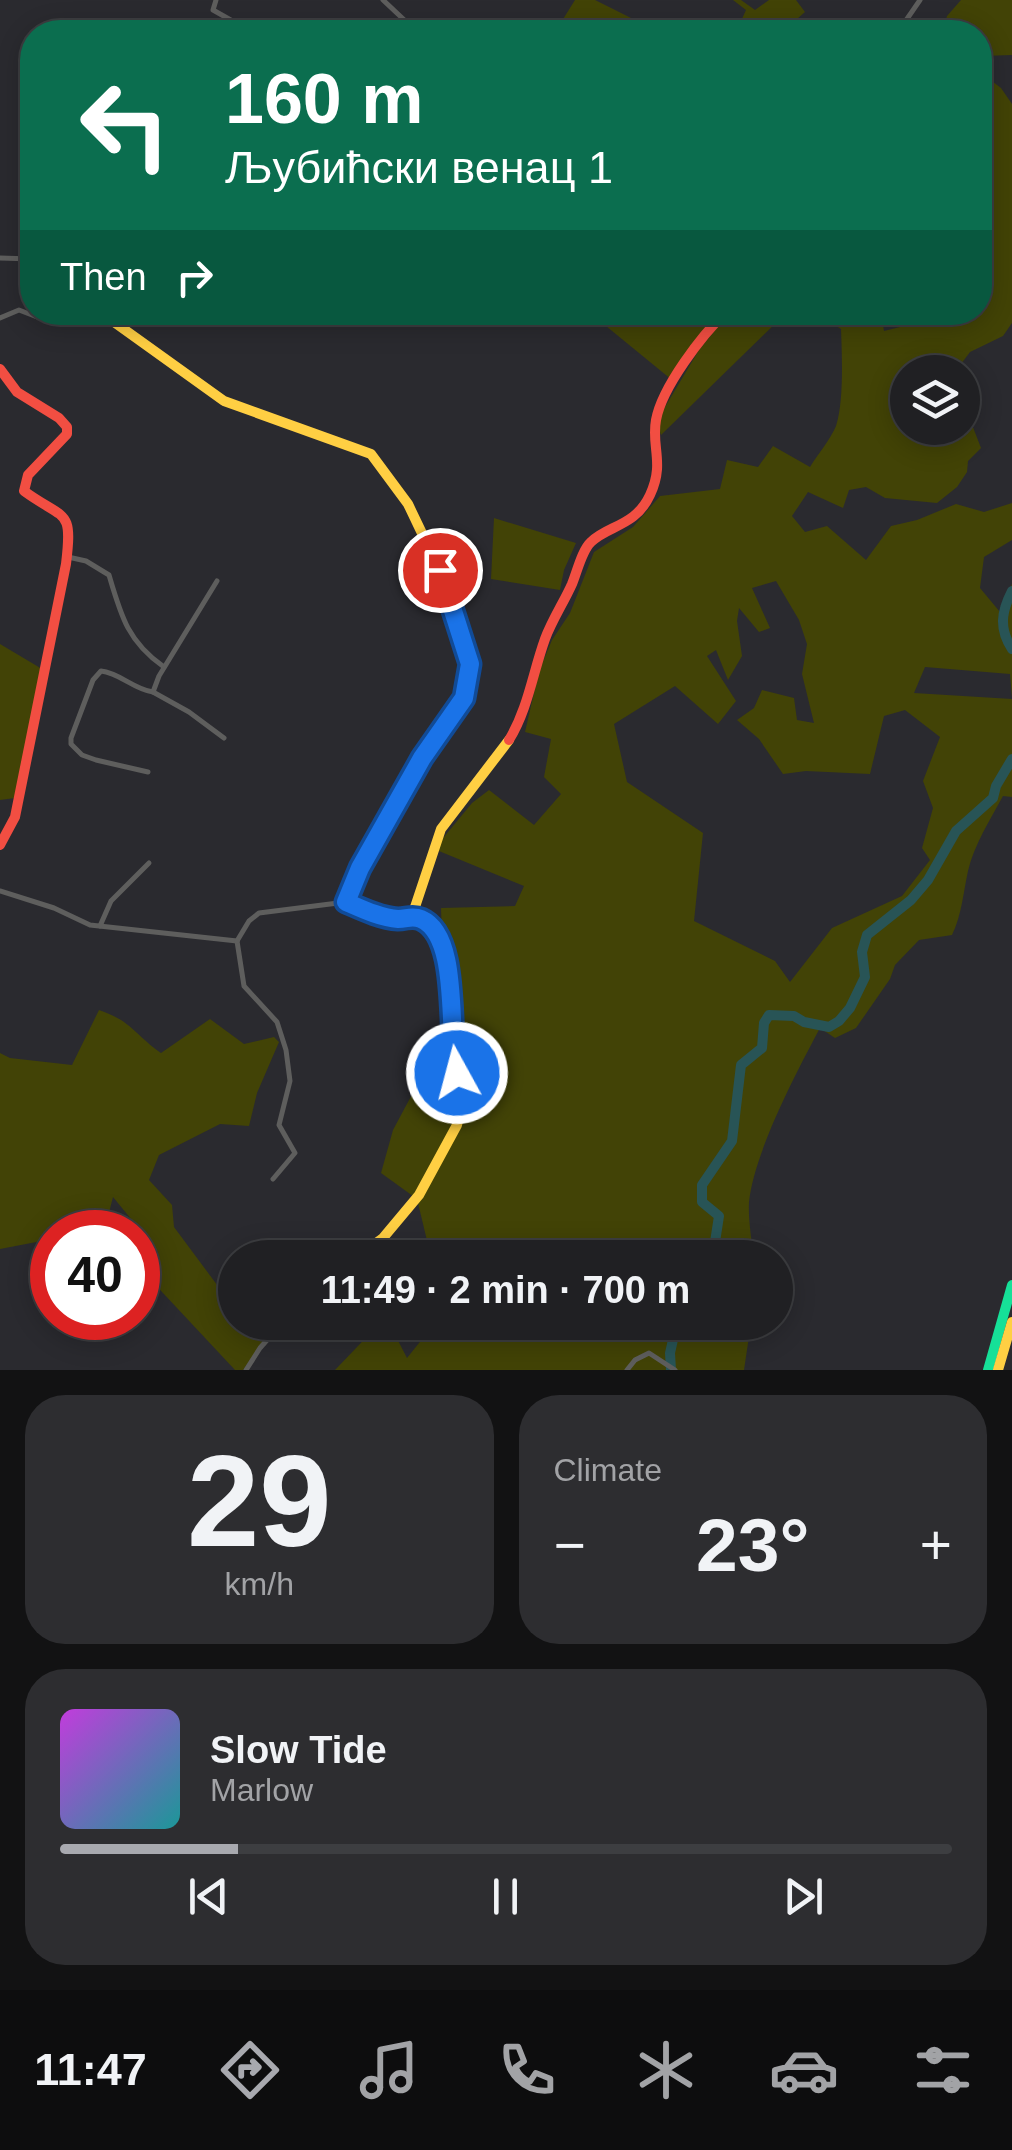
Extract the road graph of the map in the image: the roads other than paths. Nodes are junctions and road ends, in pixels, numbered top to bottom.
1 (216, 0) edge
2 (383, 0) edge
3 (231, 20) edge
4 (405, 20) edge
5 (118, 325) edge
6 (713, 325) edge
7 (0, 369) edge
8 (68, 557) junction
9 (218, 581) dead end
10 (164, 667) junction
11 (153, 692) junction
12 (224, 738) dead end
13 (148, 772) dead end
14 (0, 845) edge
15 (149, 864) dead end
16 (0, 891) edge
17 (346, 902) junction
18 (412, 916) junction
19 (100, 926) junction
20 (237, 940) junction
21 (272, 1179) dead end
22 (380, 1240) edge
23 (1012, 1285) edge
24 (1012, 1322) edge
25 (267, 1340) edge
26 (246, 1370) edge
27 (627, 1370) edge
28 (674, 1370) edge
29 (988, 1370) edge
30 (998, 1370) edge

1 - 3 street
2 - 4 street
5 - 17 main road
6 - 18 main road
7 - 8 main road
8 - 10 street
8 - 14 main road
9 - 10 street
10 - 11 street
11 - 12 street
11 - 13 street
15 - 19 street
16 - 19 street
17 - 18 street
17 - 20 street
18 - 22 main road
19 - 20 street
20 - 21 street
23 - 29 main road
24 - 30 main road
25 - 26 street
27 - 28 street

